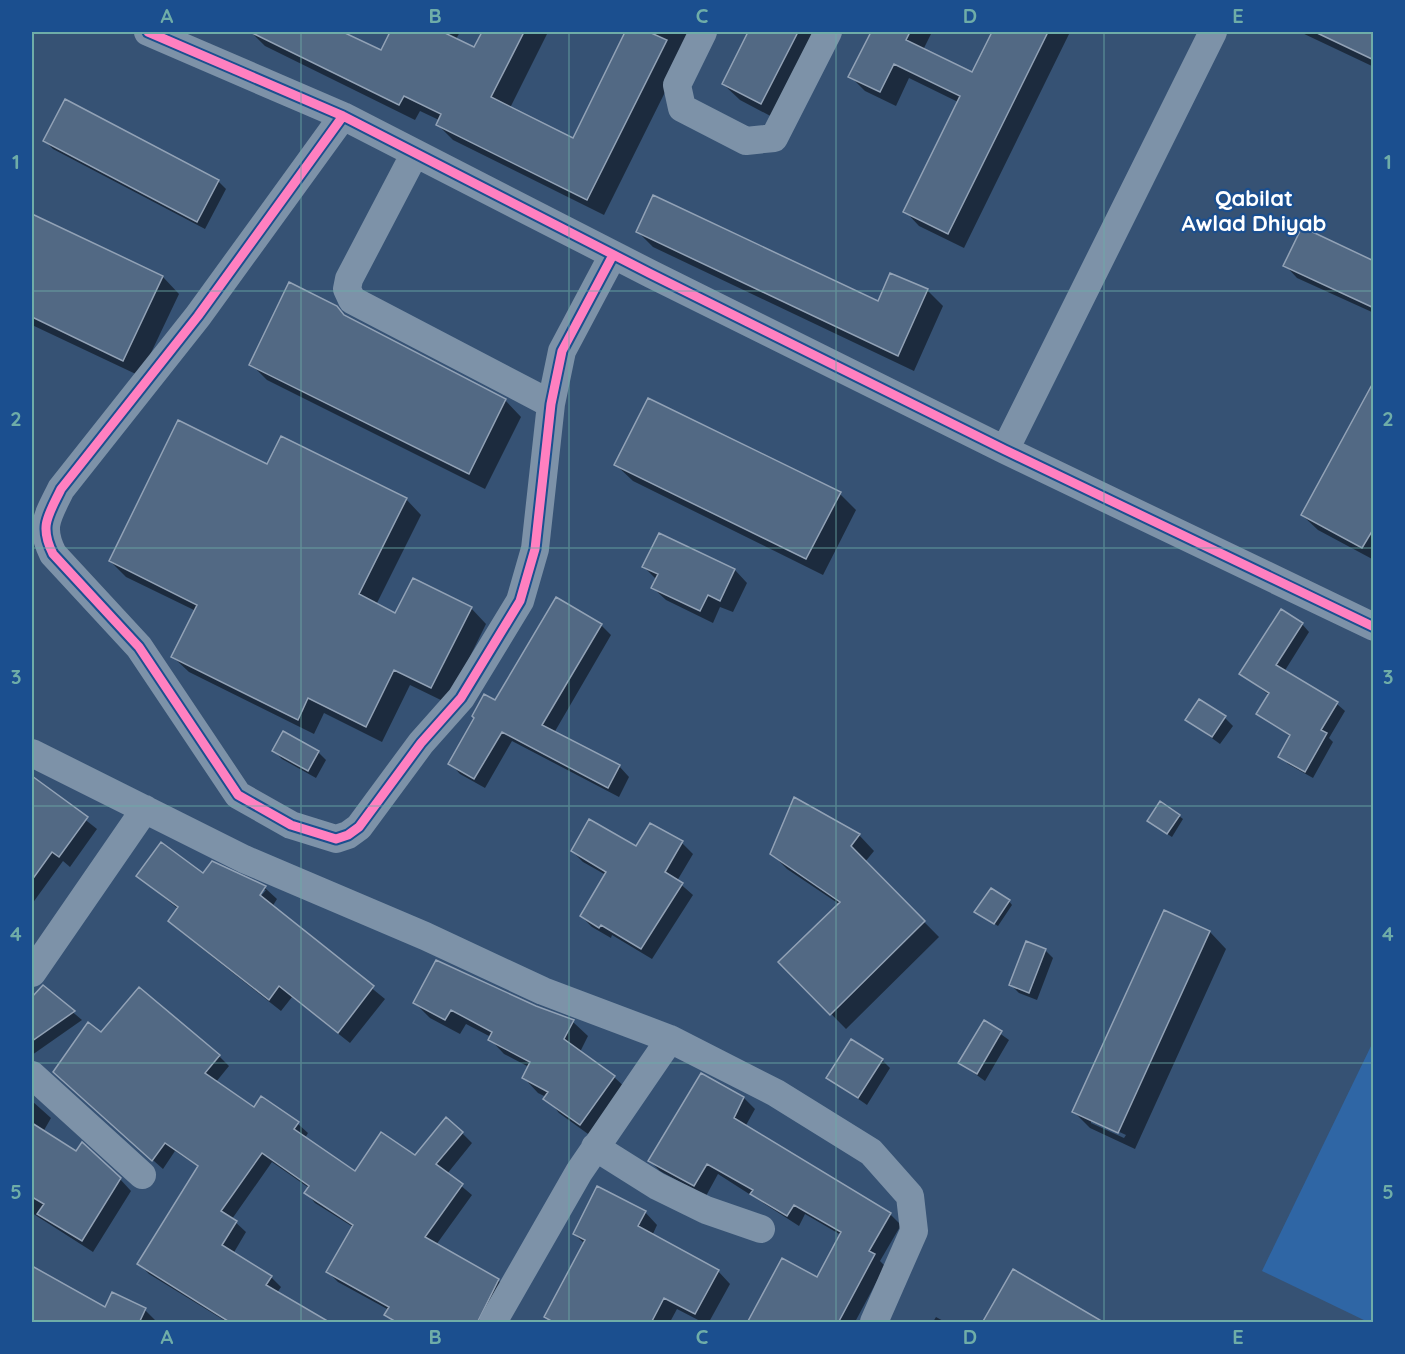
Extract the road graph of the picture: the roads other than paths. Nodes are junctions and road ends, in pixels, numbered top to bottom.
1 (148, 32) edge
2 (703, 32) edge
3 (828, 32) edge
4 (1207, 34) edge
5 (343, 116) junction
6 (415, 153) junction
7 (613, 255) junction
8 (551, 404) junction
9 (1005, 450) junction
10 (1374, 627) edge
11 (32, 753) edge
12 (145, 809) junction
13 (32, 973) edge
14 (670, 1038) junction
15 (32, 1075) edge
16 (595, 1147) junction
17 (142, 1175) dead end
18 (761, 1229) dead end
19 (493, 1323) edge
20 (874, 1323) edge

1 - 5 street
2 - 3 street
4 - 9 street
5 - 6 street
5 - 8 street
6 - 7 street
6 - 8 street
7 - 8 street
7 - 9 street
9 - 10 street
11 - 12 street
12 - 13 street
12 - 14 street
14 - 16 street
14 - 20 street
15 - 17 street
16 - 18 street
16 - 19 street

